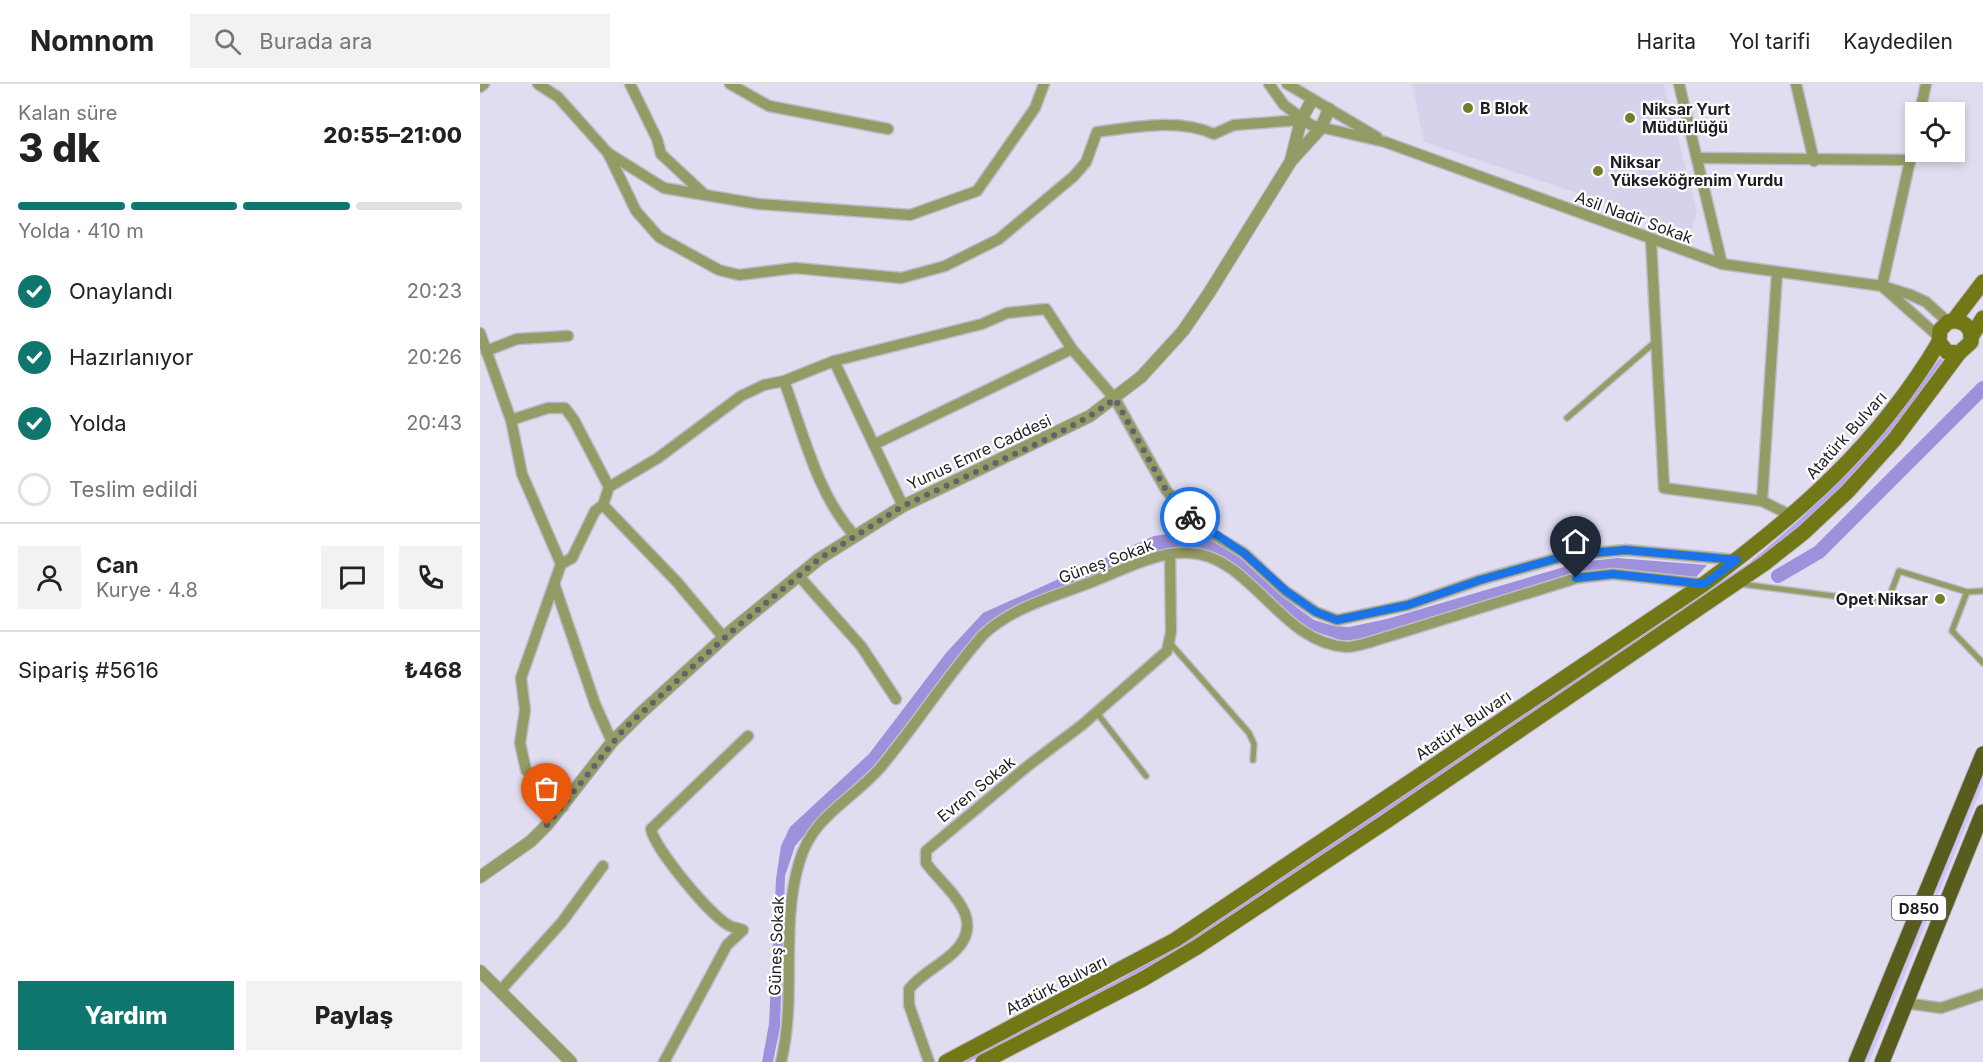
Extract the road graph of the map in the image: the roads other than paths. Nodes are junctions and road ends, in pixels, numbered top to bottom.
1 (484, 84) edge
2 (538, 84) edge
3 (630, 84) edge
4 (730, 84) edge
5 (1044, 84) edge
6 (1269, 84) edge
7 (1287, 84) edge
8 (1678, 84) edge
9 (1796, 84) edge
10 (1926, 84) edge
11 (480, 87) edge
12 (1312, 100) junction
13 (1922, 102) edge
14 (1329, 109) junction
15 (1301, 120) junction
16 (1321, 128) junction
17 (888, 129) dead end
18 (1385, 142) junction
19 (608, 153) junction
20 (1697, 158) junction
21 (1905, 160) edge
22 (1291, 161) junction
23 (1814, 161) junction
24 (1910, 162) edge
25 (705, 195) junction
26 (1651, 240) junction
27 (1722, 264) junction
28 (1777, 273) junction
29 (1983, 282) edge
30 (1882, 286) junction
31 (1983, 318) edge
32 (1951, 321) junction
33 (480, 333) edge
34 (568, 336) dead end
35 (1971, 337) junction
36 (1939, 339) junction
37 (1656, 341) junction
38 (1072, 349) junction
39 (486, 351) junction
40 (1959, 353) junction
41 (834, 361) junction
42 (784, 381) junction
43 (1115, 399) junction
44 (1567, 418) dead end
45 (511, 420) junction
46 (875, 444) junction
47 (609, 487) junction
48 (1762, 501) junction
49 (603, 505) junction
50 (903, 506) junction
51 (1792, 516) junction
52 (854, 535) junction
53 (1170, 555) junction
54 (1737, 560) junction
55 (561, 564) junction
56 (798, 575) junction
57 (1737, 583) junction
58 (1704, 584) junction
59 (555, 586) junction
60 (1983, 591) edge
61 (1967, 592) junction
62 (724, 638) junction
63 (1170, 643) junction
64 (1983, 663) edge
65 (896, 699) dead end
66 (1097, 713) junction
67 (748, 736) dead end
68 (612, 742) junction
69 (1983, 754) edge
70 (1253, 760) dead end
71 (1146, 776) dead end
72 (563, 807) junction
73 (1983, 812) edge
74 (603, 866) dead end
75 (480, 877) edge
76 (480, 971) edge
77 (500, 991) junction
78 (1983, 994) edge
79 (1905, 1003) junction
80 (565, 1060) edge
81 (663, 1062) edge
82 (781, 1062) edge
83 (929, 1062) edge
84 (946, 1062) edge
85 (983, 1062) edge
86 (1856, 1062) edge
87 (1882, 1062) edge

1 - 11 street
2 - 19 street
3 - 25 street
4 - 17 street
5 - 25 street
6 - 15 street, Asil Nadir Sokak
7 - 12 street, Asil Nadir Sokak
8 - 20 street
9 - 23 street
10 - 13 street
12 - 14 street, Asil Nadir Sokak
12 - 15 street, Yunus Emre Caddesi
14 - 16 street, Yunus Emre Caddesi
14 - 18 street, Asil Nadir Sokak
15 - 16 street, Asil Nadir Sokak
15 - 19 street
15 - 22 street, Yunus Emre Caddesi
16 - 18 street, Asil Nadir Sokak
16 - 22 street, Yunus Emre Caddesi
18 - 26 street, Asil Nadir Sokak
19 - 25 street
20 - 23 street
20 - 27 street
21 - 23 street
22 - 43 street, Yunus Emre Caddesi
24 - 30 street
26 - 27 street, Asil Nadir Sokak
26 - 37 street
27 - 28 street, Asil Nadir Sokak
28 - 30 street, Asil Nadir Sokak
28 - 48 street
29 - 32 main road, Atatürk Bulvarı
30 - 32 street, Asil Nadir Sokak
30 - 36 street
31 - 35 main road
32 - 35 main road
32 - 36 main road, Atatürk Bulvarı
33 - 39 street
34 - 39 street
35 - 40 main road
36 - 40 main road
36 - 51 main road, Atatürk Bulvarı
37 - 44 lane
37 - 48 street
38 - 41 street
38 - 43 street
38 - 46 street
39 - 45 street
40 - 57 main road
41 - 42 street
41 - 46 street
42 - 47 street
42 - 52 street
43 - 50 street, Yunus Emre Caddesi
43 - 54 street
45 - 47 street
45 - 55 street
46 - 50 street
47 - 49 street
48 - 51 street
49 - 55 street
49 - 62 street
50 - 52 street, Yunus Emre Caddesi
51 - 54 main road, Atatürk Bulvarı
52 - 56 street, Yunus Emre Caddesi
53 - 58 street, Güneş Sokak
53 - 63 street
53 - 82 street, Güneş Sokak
54 - 58 main road, Atatürk Bulvarı
55 - 59 street
56 - 62 street, Yunus Emre Caddesi
56 - 65 street
57 - 61 lane
57 - 85 main road
58 - 84 main road, Atatürk Bulvarı
59 - 68 street
59 - 72 street
60 - 61 lane
61 - 64 lane
62 - 68 street, Yunus Emre Caddesi
63 - 66 street, Evren Sokak
63 - 70 lane
66 - 71 lane
66 - 83 street, Evren Sokak
67 - 81 street
68 - 72 street, Yunus Emre Caddesi
69 - 86 main road, D850
72 - 75 street, Yunus Emre Caddesi
73 - 79 main road, D850
74 - 77 street
76 - 77 street
77 - 80 street
78 - 79 street
79 - 87 main road, D850

